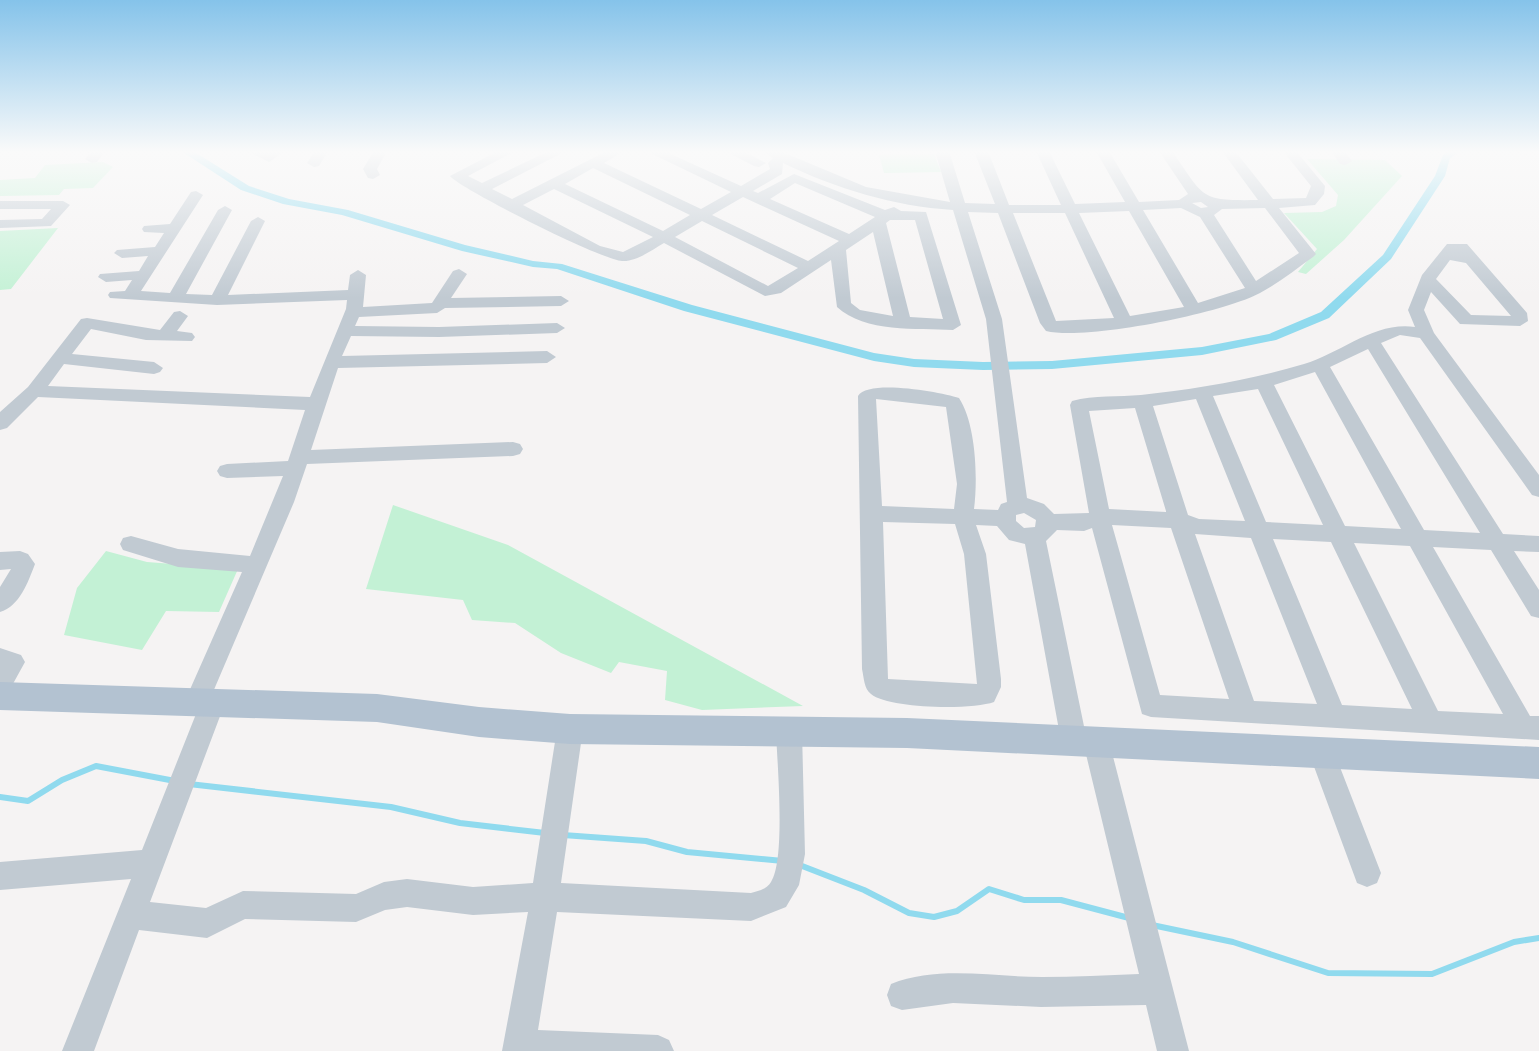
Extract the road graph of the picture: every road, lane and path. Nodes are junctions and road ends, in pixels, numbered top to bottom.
1 (499, 200) edge
2 (521, 200) edge
3 (587, 200) edge
4 (672, 200) edge
5 (727, 200) edge
6 (761, 200) edge
7 (841, 200) edge
8 (905, 200) edge
9 (958, 200) edge
10 (1000, 200) edge
11 (1065, 200) edge
12 (1129, 200) edge
13 (1266, 200) edge
14 (1312, 200) edge
15 (909, 201) junction
16 (1191, 201) joint
17 (1269, 204) junction
18 (0, 206) edge
19 (509, 206) junction
20 (1132, 206) junction
21 (960, 207) junction
22 (1003, 207) junction
23 (1068, 207) junction
24 (165, 208) dead end
25 (1210, 209) junction
26 (225, 210) dead end
27 (703, 214) junction
28 (882, 219) junction
29 (258, 222) dead end
30 (0, 224) edge
31 (175, 228) junction
32 (149, 229) dead end
33 (664, 237) junction
34 (844, 244) junction
35 (159, 251) junction
36 (122, 253) dead end
37 (809, 267) junction
38 (459, 274) dead end
39 (144, 275) junction
40 (358, 275) dead end
41 (106, 277) dead end
42 (1428, 279) junction
43 (1254, 290) junction
44 (176, 298) junction
45 (217, 300) junction
46 (561, 301) dead end
47 (355, 303) junction
48 (440, 303) junction
49 (1194, 310) junction
50 (180, 316) dead end
51 (1124, 321) junction
52 (903, 322) junction
53 (557, 328) dead end
54 (343, 331) junction
55 (1426, 334) junction
56 (165, 336) junction
57 (186, 337) dead end
58 (1371, 340) junction
59 (547, 357) dead end
60 (60, 358) junction
61 (331, 362) junction
62 (1320, 364) junction
63 (154, 368) dead end
64 (1264, 382) junction
65 (34, 391) junction
66 (1203, 393) junction
67 (1142, 401) junction
68 (317, 404) junction
69 (0, 423) edge
70 (513, 449) dead end
71 (296, 463) junction
72 (227, 471) dead end
73 (1539, 490) edge
74 (956, 509) junction
75 (1011, 512) junction
76 (872, 514) junction
77 (1096, 523) junction
78 (1187, 527) junction
79 (1041, 530) junction
80 (1259, 530) junction
81 (1338, 533) junction
82 (1418, 538) junction
83 (1497, 542) junction
84 (131, 544) dead end
85 (1539, 544) edge
86 (0, 561) edge
87 (255, 565) junction
88 (0, 603) edge
89 (1539, 609) edge
90 (0, 658) edge
91 (0, 683) edge
92 (0, 696) edge
93 (204, 703) junction
94 (1245, 710) junction
95 (1334, 716) junction
96 (1430, 721) junction
97 (1531, 727) edge
98 (570, 729) junction
99 (789, 731) junction
100 (1085, 741) junction
101 (1322, 753) junction
102 (1539, 763) edge
103 (151, 863) junction
104 (1367, 873) dead end
105 (0, 876) edge
106 (545, 897) junction
107 (131, 915) junction
108 (1157, 989) junction
109 (902, 995) dead end
110 (519, 1048) edge
111 (78, 1051) edge
112 (658, 1051) edge
113 (1173, 1051) edge

1 - 19 street
2 - 19 street
3 - 33 street
4 - 27 street
5 - 27 street
6 - 34 street
7 - 28 street
8 - 15 street
9 - 21 street
10 - 22 street
11 - 23 street
12 - 20 street
13 - 17 street
14 - 17 street
15 - 21 street
15 - 28 street
16 - 20 street
16 - 25 street
17 - 25 street
17 - 43 street
18 - 30 street
19 - 33 street
20 - 23 street
20 - 49 street
21 - 22 street
21 - 75 street
22 - 23 street
22 - 51 street
23 - 51 street
24 - 31 street
25 - 43 street
26 - 44 street
27 - 33 street
27 - 37 street
28 - 34 street
28 - 52 street
28 - 52 street
29 - 45 street
31 - 32 street
31 - 35 street
33 - 37 street
34 - 37 street
34 - 52 street
35 - 36 street
35 - 39 street
38 - 48 street
39 - 41 street
39 - 44 street
40 - 47 street
42 - 42 street
42 - 55 street
43 - 49 street
44 - 45 street
45 - 47 street
46 - 48 street
47 - 48 street
47 - 54 street
49 - 51 street
50 - 56 street
53 - 54 street
54 - 61 street
55 - 58 street
55 - 73 street
56 - 57 street
56 - 60 street
58 - 62 street
58 - 83 street
59 - 61 street
60 - 63 street
60 - 65 street
61 - 68 street
62 - 64 street
62 - 82 street
64 - 66 street
64 - 81 street
65 - 68 street
65 - 69 street
66 - 67 street
66 - 80 street
67 - 77 street
67 - 78 street
68 - 71 street
70 - 71 street
71 - 72 street
71 - 87 street
74 - 75 street
74 - 76 street
74 - 76 street
74 - 76 street
75 - 79 street
75 - 79 street
77 - 78 street
77 - 79 street
77 - 94 street
78 - 80 street
78 - 94 street
79 - 100 street
80 - 81 street
80 - 95 street
81 - 82 street
81 - 96 street
82 - 83 street
82 - 97 street
83 - 85 street
83 - 89 street
84 - 87 street
86 - 88 street
87 - 93 street
90 - 91 street
92 - 93 main road
93 - 98 main road
93 - 103 street
94 - 95 street
95 - 96 street
96 - 97 street
98 - 99 main road
98 - 106 street
99 - 100 main road
99 - 106 street
100 - 101 main road
100 - 108 street
101 - 102 main road
101 - 104 street
103 - 105 street
103 - 107 street
106 - 107 street
106 - 110 street
107 - 111 street
108 - 109 street
108 - 113 street
110 - 112 street

